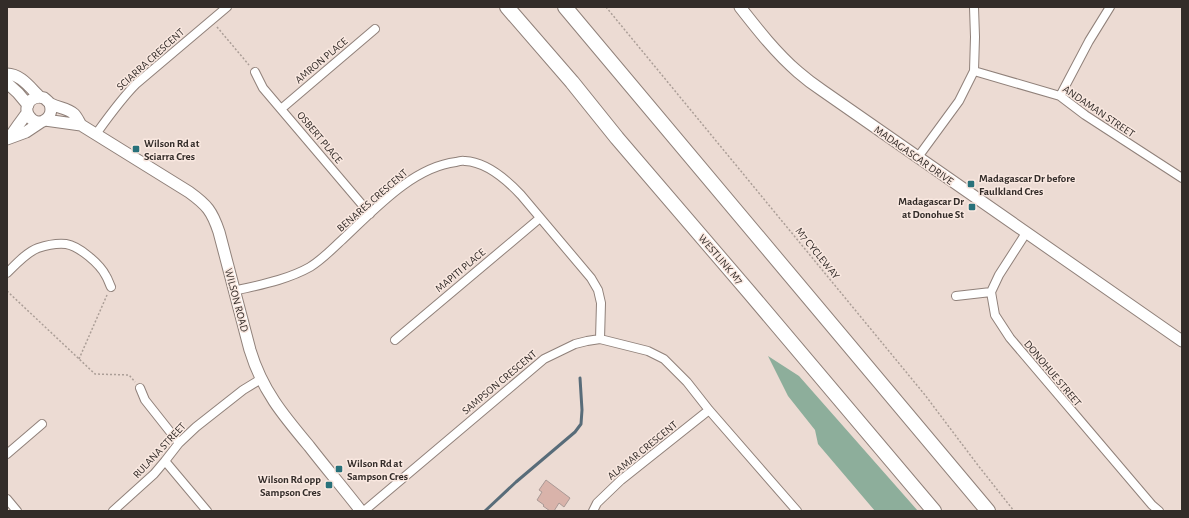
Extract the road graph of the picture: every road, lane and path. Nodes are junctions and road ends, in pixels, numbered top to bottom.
1 (227, 7) edge
2 (507, 7) edge
3 (565, 7) edge
4 (606, 7) edge
5 (740, 7) edge
6 (974, 7) edge
7 (1110, 7) edge
8 (211, 20) junction
9 (375, 29) dead end
10 (974, 71) junction
11 (256, 72) joint
12 (7, 74) edge
13 (7, 83) edge
14 (1060, 96) junction
15 (40, 97) junction
16 (50, 104) junction
17 (28, 109) junction
18 (281, 109) junction
19 (43, 121) junction
20 (81, 125) junction
21 (96, 134) junction
22 (9, 138) edge
23 (918, 157) junction
24 (1182, 178) edge
25 (370, 214) junction
26 (540, 218) junction
27 (1026, 233) junction
28 (7, 272) edge
29 (111, 287) joint
30 (7, 291) edge
31 (234, 291) junction
32 (990, 292) junction
33 (956, 296) dead end
34 (600, 339) junction
35 (395, 340) dead end
36 (1182, 341) edge
37 (79, 359) junction
38 (261, 379) junction
39 (140, 388) joint
40 (709, 410) junction
41 (42, 424) dead end
42 (179, 442) junction
43 (7, 454) edge
44 (165, 461) junction
45 (7, 499) edge
46 (17, 511) edge
47 (113, 511) edge
48 (207, 511) edge
49 (362, 511) edge
50 (593, 511) edge
51 (797, 511) edge
52 (934, 511) edge
53 (988, 511) edge
54 (1014, 511) edge
55 (1159, 511) edge

1 - 8 street, SCIARRA CRESCENT
2 - 52 highway, WESTLINK M7
3 - 53 highway
4 - 54 path, M7 CYCLEWAY
5 - 23 street, MADAGASCAR DRIVE
6 - 10 street
7 - 14 street
8 - 11 path
8 - 21 street, SCIARRA CRESCENT
9 - 18 street, AMRON PLACE
10 - 14 street, ANDAMAN STREET
10 - 23 street
11 - 18 street, OSBERT PLACE
12 - 15 street, WILSON ROAD
13 - 17 street, WILSON ROAD
14 - 24 street, ANDAMAN STREET
15 - 16 street, WILSON ROAD
15 - 17 street
16 - 19 street
16 - 20 street, WILSON ROAD
17 - 19 street, WILSON ROAD
17 - 22 street
18 - 25 street, OSBERT PLACE
19 - 20 street, WILSON ROAD
19 - 22 street
20 - 21 street, WILSON ROAD
21 - 31 street, WILSON ROAD
23 - 27 street, MADAGASCAR DRIVE
25 - 26 street, BENARES CRESCENT
25 - 31 street, BENARES CRESCENT
26 - 34 street, BENARES CRESCENT
26 - 35 street, MAPITI PLACE
27 - 32 street
27 - 36 street, MADAGASCAR DRIVE
28 - 29 street
29 - 37 path
30 - 37 path
31 - 38 street, WILSON ROAD
32 - 33 street
32 - 55 street, DONOHUE STREET
34 - 40 street, SAMPSON CRESCENT
34 - 49 street, SAMPSON CRESCENT
37 - 39 path
38 - 42 street, RULANA STREET
38 - 49 street, WILSON ROAD
39 - 42 street
40 - 50 street, ALAMAR CRESCENT
40 - 51 street, SAMPSON CRESCENT
41 - 43 street
42 - 44 street, RULANA STREET
44 - 47 street, RULANA STREET
44 - 48 street
45 - 46 street

